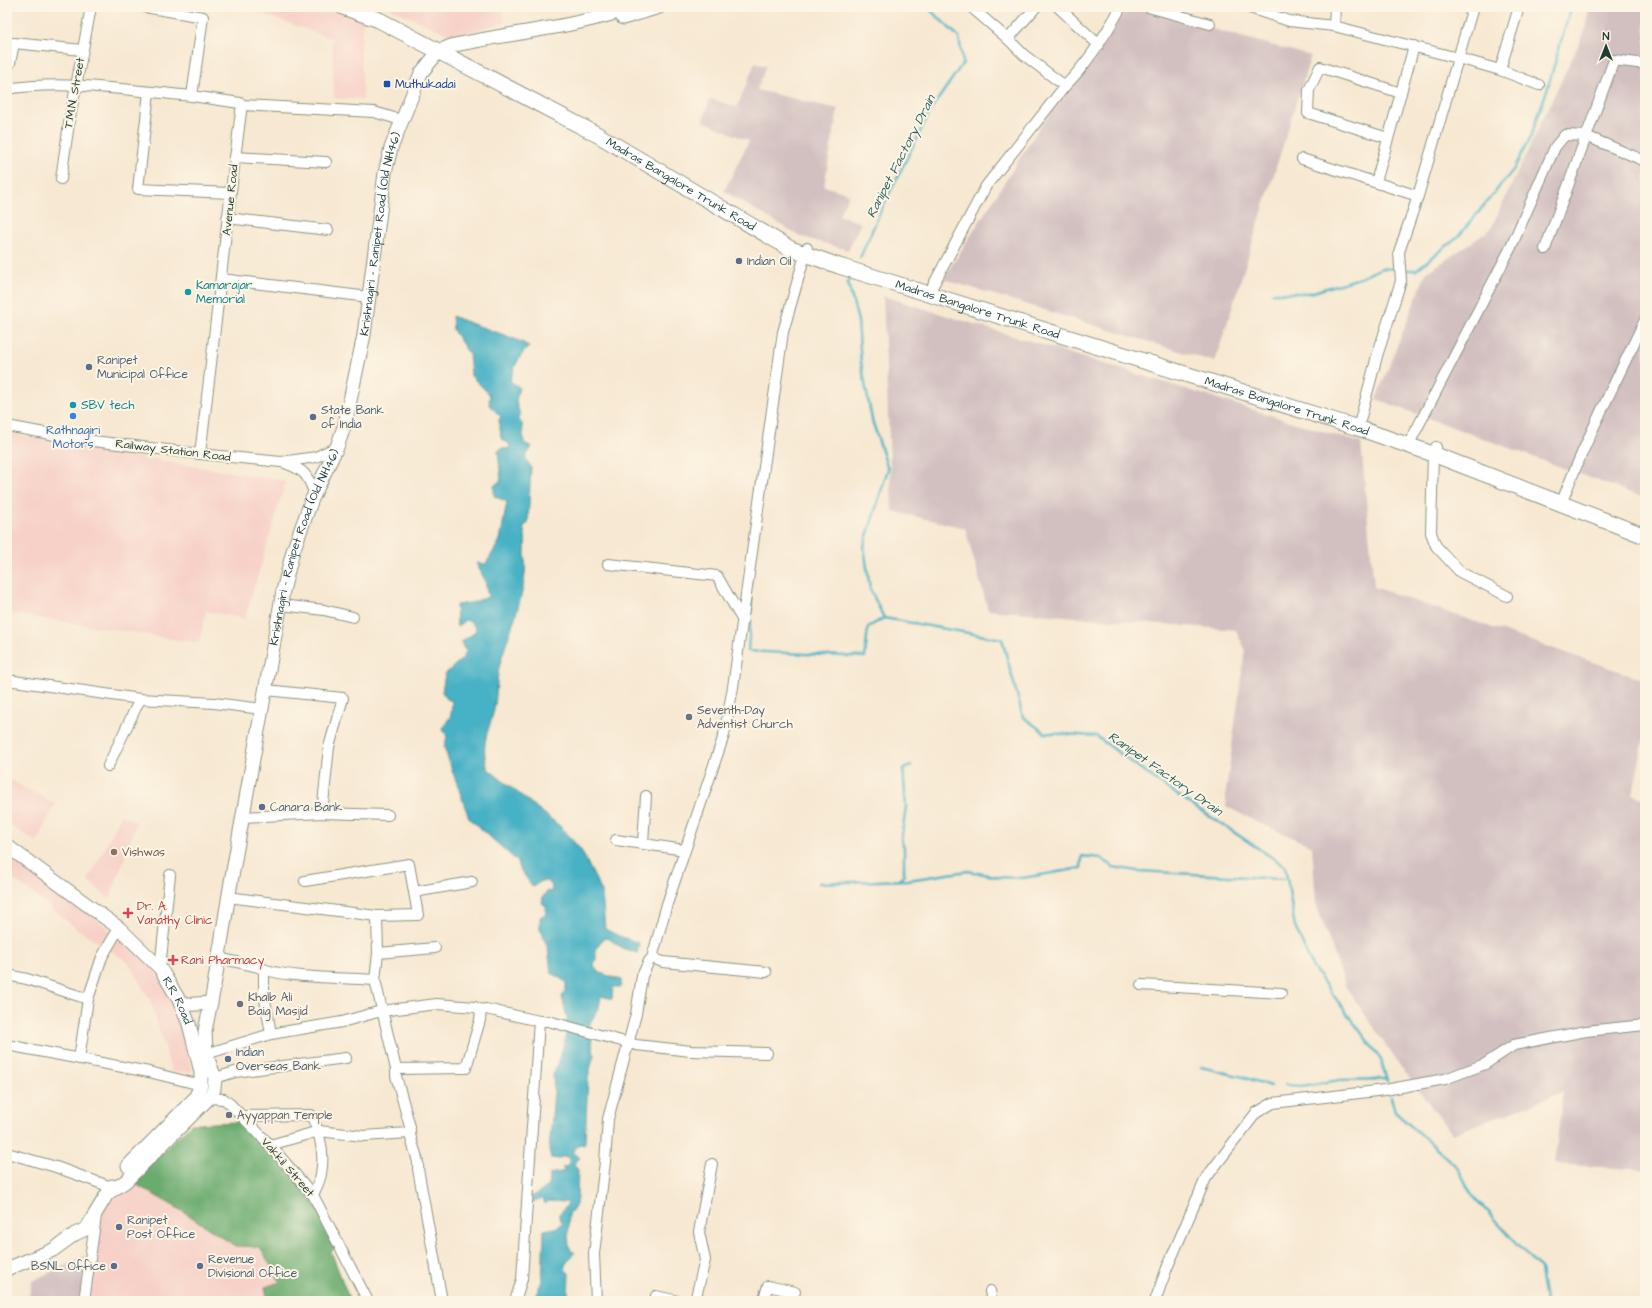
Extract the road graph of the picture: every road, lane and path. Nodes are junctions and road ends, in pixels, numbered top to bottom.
1 (90, 7) edge
2 (145, 7) edge
3 (634, 7) edge
4 (971, 7) edge
5 (1036, 7) edge
6 (1058, 7) edge
7 (1121, 7) edge
8 (1148, 7) edge
9 (1247, 7) edge
10 (1335, 7) edge
11 (1473, 7) edge
12 (1519, 7) edge
13 (354, 8) edge
14 (656, 8) edge
15 (1210, 24) dead end
16 (1334, 26) junction
17 (1008, 39) junction
18 (1099, 45) junction
19 (1414, 46) junction
20 (82, 50) junction
21 (450, 52) junction
22 (1458, 58) junction
23 (7, 63) edge
24 (1645, 64) edge
25 (1500, 70) junction
26 (1539, 85) dead end
27 (75, 86) junction
28 (1065, 86) junction
29 (7, 89) edge
30 (149, 92) junction
31 (1402, 93) junction
32 (192, 96) junction
33 (242, 105) junction
34 (401, 120) junction
35 (1586, 136) junction
36 (1388, 138) junction
37 (235, 157) junction
38 (1302, 159) dead end
39 (1645, 161) edge
40 (326, 162) dead end
41 (61, 179) dead end
42 (1376, 182) junction
43 (230, 193) junction
44 (1418, 196) junction
45 (227, 218) junction
46 (328, 230) dead end
47 (1545, 250) dead end
48 (806, 251) junction
49 (221, 279) junction
50 (930, 290) junction
51 (369, 297) junction
52 (1645, 320) edge
53 (1359, 425) junction
54 (7, 426) edge
55 (1412, 438) junction
56 (337, 447) junction
57 (1434, 451) junction
58 (200, 454) junction
59 (281, 462) junction
60 (314, 492) junction
61 (1562, 500) junction
62 (1645, 527) edge
63 (1645, 536) edge
64 (608, 564) dead end
65 (1507, 596) dead end
66 (281, 605) junction
67 (353, 617) dead end
68 (742, 621) junction
69 (7, 680) edge
70 (266, 690) junction
71 (140, 699) junction
72 (262, 709) junction
73 (108, 766) dead end
74 (646, 796) dead end
75 (322, 813) junction
76 (388, 814) dead end
77 (243, 817) junction
78 (616, 840) dead end
79 (644, 843) junction
80 (7, 846) edge
81 (685, 850) junction
82 (170, 875) dead end
83 (305, 881) dead end
84 (472, 882) dead end
85 (414, 892) junction
86 (228, 897) junction
87 (377, 916) junction
88 (119, 928) junction
89 (436, 948) dead end
90 (378, 953) junction
91 (219, 958) junction
92 (652, 958) junction
93 (160, 968) junction
94 (264, 969) junction
95 (766, 972) dead end
96 (7, 975) edge
97 (375, 980) junction
98 (1141, 985) dead end
99 (1281, 993) dead end
100 (88, 999) junction
101 (211, 1003) junction
102 (181, 1006) junction
103 (481, 1010) junction
104 (381, 1011) junction
105 (539, 1021) junction
106 (1645, 1025) edge
107 (271, 1034) junction
108 (627, 1041) junction
109 (7, 1045) edge
110 (767, 1053) dead end
111 (206, 1054) junction
112 (346, 1058) dead end
113 (79, 1059) junction
114 (396, 1069) junction
115 (215, 1078) junction
116 (201, 1085) junction
117 (209, 1098) junction
118 (242, 1116) junction
119 (319, 1132) junction
120 (409, 1133) junction
121 (270, 1145) junction
122 (7, 1153) edge
123 (712, 1164) dead end
124 (122, 1179) junction
125 (110, 1190) junction
126 (313, 1195) junction
127 (96, 1213) junction
128 (86, 1229) junction
129 (7, 1269) edge
130 (7, 1276) edge
131 (795, 1292) dead end
132 (84, 1301) edge
133 (368, 1301) edge
134 (442, 1301) edge
135 (515, 1301) edge
136 (596, 1301) edge
137 (656, 1301) edge
138 (678, 1301) edge
139 (695, 1301) edge
140 (763, 1301) edge
141 (1155, 1301) edge

1 - 20 street, T.M.N. Street
2 - 32 street
3 - 21 main road
4 - 17 street
5 - 17 street
6 - 18 street
7 - 18 street
8 - 15 street
9 - 16 street
10 - 16 street
11 - 22 street
12 - 25 street
13 - 21 highway, Madras Bangalore Trunk Road
14 - 21 main road
16 - 19 street
17 - 28 street
18 - 28 street
19 - 22 street
19 - 31 street
20 - 23 street
20 - 27 street, T.M.N. Street
21 - 34 main road, Krishnagiri - Ranipet Road (Old NH46)
21 - 48 highway, Madras Bangalore Trunk Road
22 - 25 street
22 - 44 street
24 - 35 street
25 - 26 street
27 - 29 street
27 - 30 street
27 - 41 street, T.M.N. Street
28 - 50 street
30 - 32 street
30 - 43 street
31 - 36 street
31 - 36 street
32 - 33 street
33 - 34 street
33 - 37 street, Avenue Road
34 - 51 main road, Krishnagiri - Ranipet Road (Old NH46)
35 - 39 street
35 - 47 street
35 - 55 street
36 - 42 street
37 - 40 street
37 - 43 street, Avenue Road
38 - 42 street
42 - 44 street
43 - 45 street, Avenue Road
44 - 53 street
45 - 46 street
45 - 49 street, Avenue Road
48 - 50 highway, Madras Bangalore Trunk Road
48 - 68 street
49 - 51 street
49 - 58 street, Avenue Road
50 - 53 highway, Madras Bangalore Trunk Road
51 - 56 main road, Krishnagiri - Ranipet Road (Old NH46)
52 - 61 street
53 - 55 highway
53 - 57 highway, Madras Bangalore Trunk Road
54 - 58 street, Railway Station Road
55 - 57 highway
56 - 59 street, Railway Station Road
56 - 60 main road, Krishnagiri - Ranipet Road (Old NH46)
57 - 61 highway, Madras Bangalore Trunk Road
57 - 65 street
58 - 59 street, Railway Station Road
59 - 60 street
60 - 66 main road, Krishnagiri - Ranipet Road (Old NH46)
61 - 62 highway
61 - 63 highway, Madras Bangalore Trunk Road
64 - 68 street
66 - 67 street
66 - 70 main road, Krishnagiri - Ranipet Road (Old NH46)
68 - 81 street
69 - 71 street
70 - 72 main road, Krishnagiri - Ranipet Road (Old NH46)
70 - 75 street
71 - 72 street
71 - 73 street
72 - 77 main road, Krishnagiri - Ranipet Road (Old NH46)
74 - 79 street
75 - 76 street
75 - 77 street
77 - 86 main road, Krishnagiri - Ranipet Road (Old NH46)
78 - 79 street
79 - 81 street
80 - 88 main road, R.R Road
81 - 92 street
82 - 93 street
83 - 85 street
84 - 85 street
85 - 87 street
86 - 87 street
86 - 91 main road, Krishnagiri - Ranipet Road (Old NH46)
87 - 90 street
88 - 93 main road, R.R Road
88 - 100 street
89 - 90 street
90 - 97 street
91 - 94 street
91 - 101 main road, Krishnagiri - Ranipet Road (Old NH46)
92 - 95 street
92 - 108 street
93 - 102 main road, R.R Road
94 - 97 street
94 - 107 street
96 - 100 street
97 - 104 street
98 - 99 street
100 - 113 street
101 - 102 main road
101 - 111 main road, R.R Road
102 - 116 main road, R.R Road
103 - 104 street
103 - 105 street
103 - 114 street
104 - 107 street
104 - 114 street
105 - 108 street
105 - 135 street
106 - 141 street
107 - 111 street
108 - 110 street
108 - 136 street
109 - 113 street
111 - 115 main road, R.R Road
112 - 115 street
113 - 116 street
114 - 120 street
115 - 117 main road
116 - 124 main road
117 - 118 street, Vakkil Street
117 - 124 main road
118 - 119 street
118 - 121 street, Vakkil Street
119 - 120 street
119 - 121 street
119 - 126 street
120 - 134 street
121 - 126 street, Vakkil Street
122 - 125 street
123 - 139 street
124 - 125 main road
125 - 127 main road
126 - 133 street, Vakkil Street
127 - 128 main road
127 - 132 street
128 - 129 main road
128 - 130 main road
131 - 140 street
137 - 138 street

